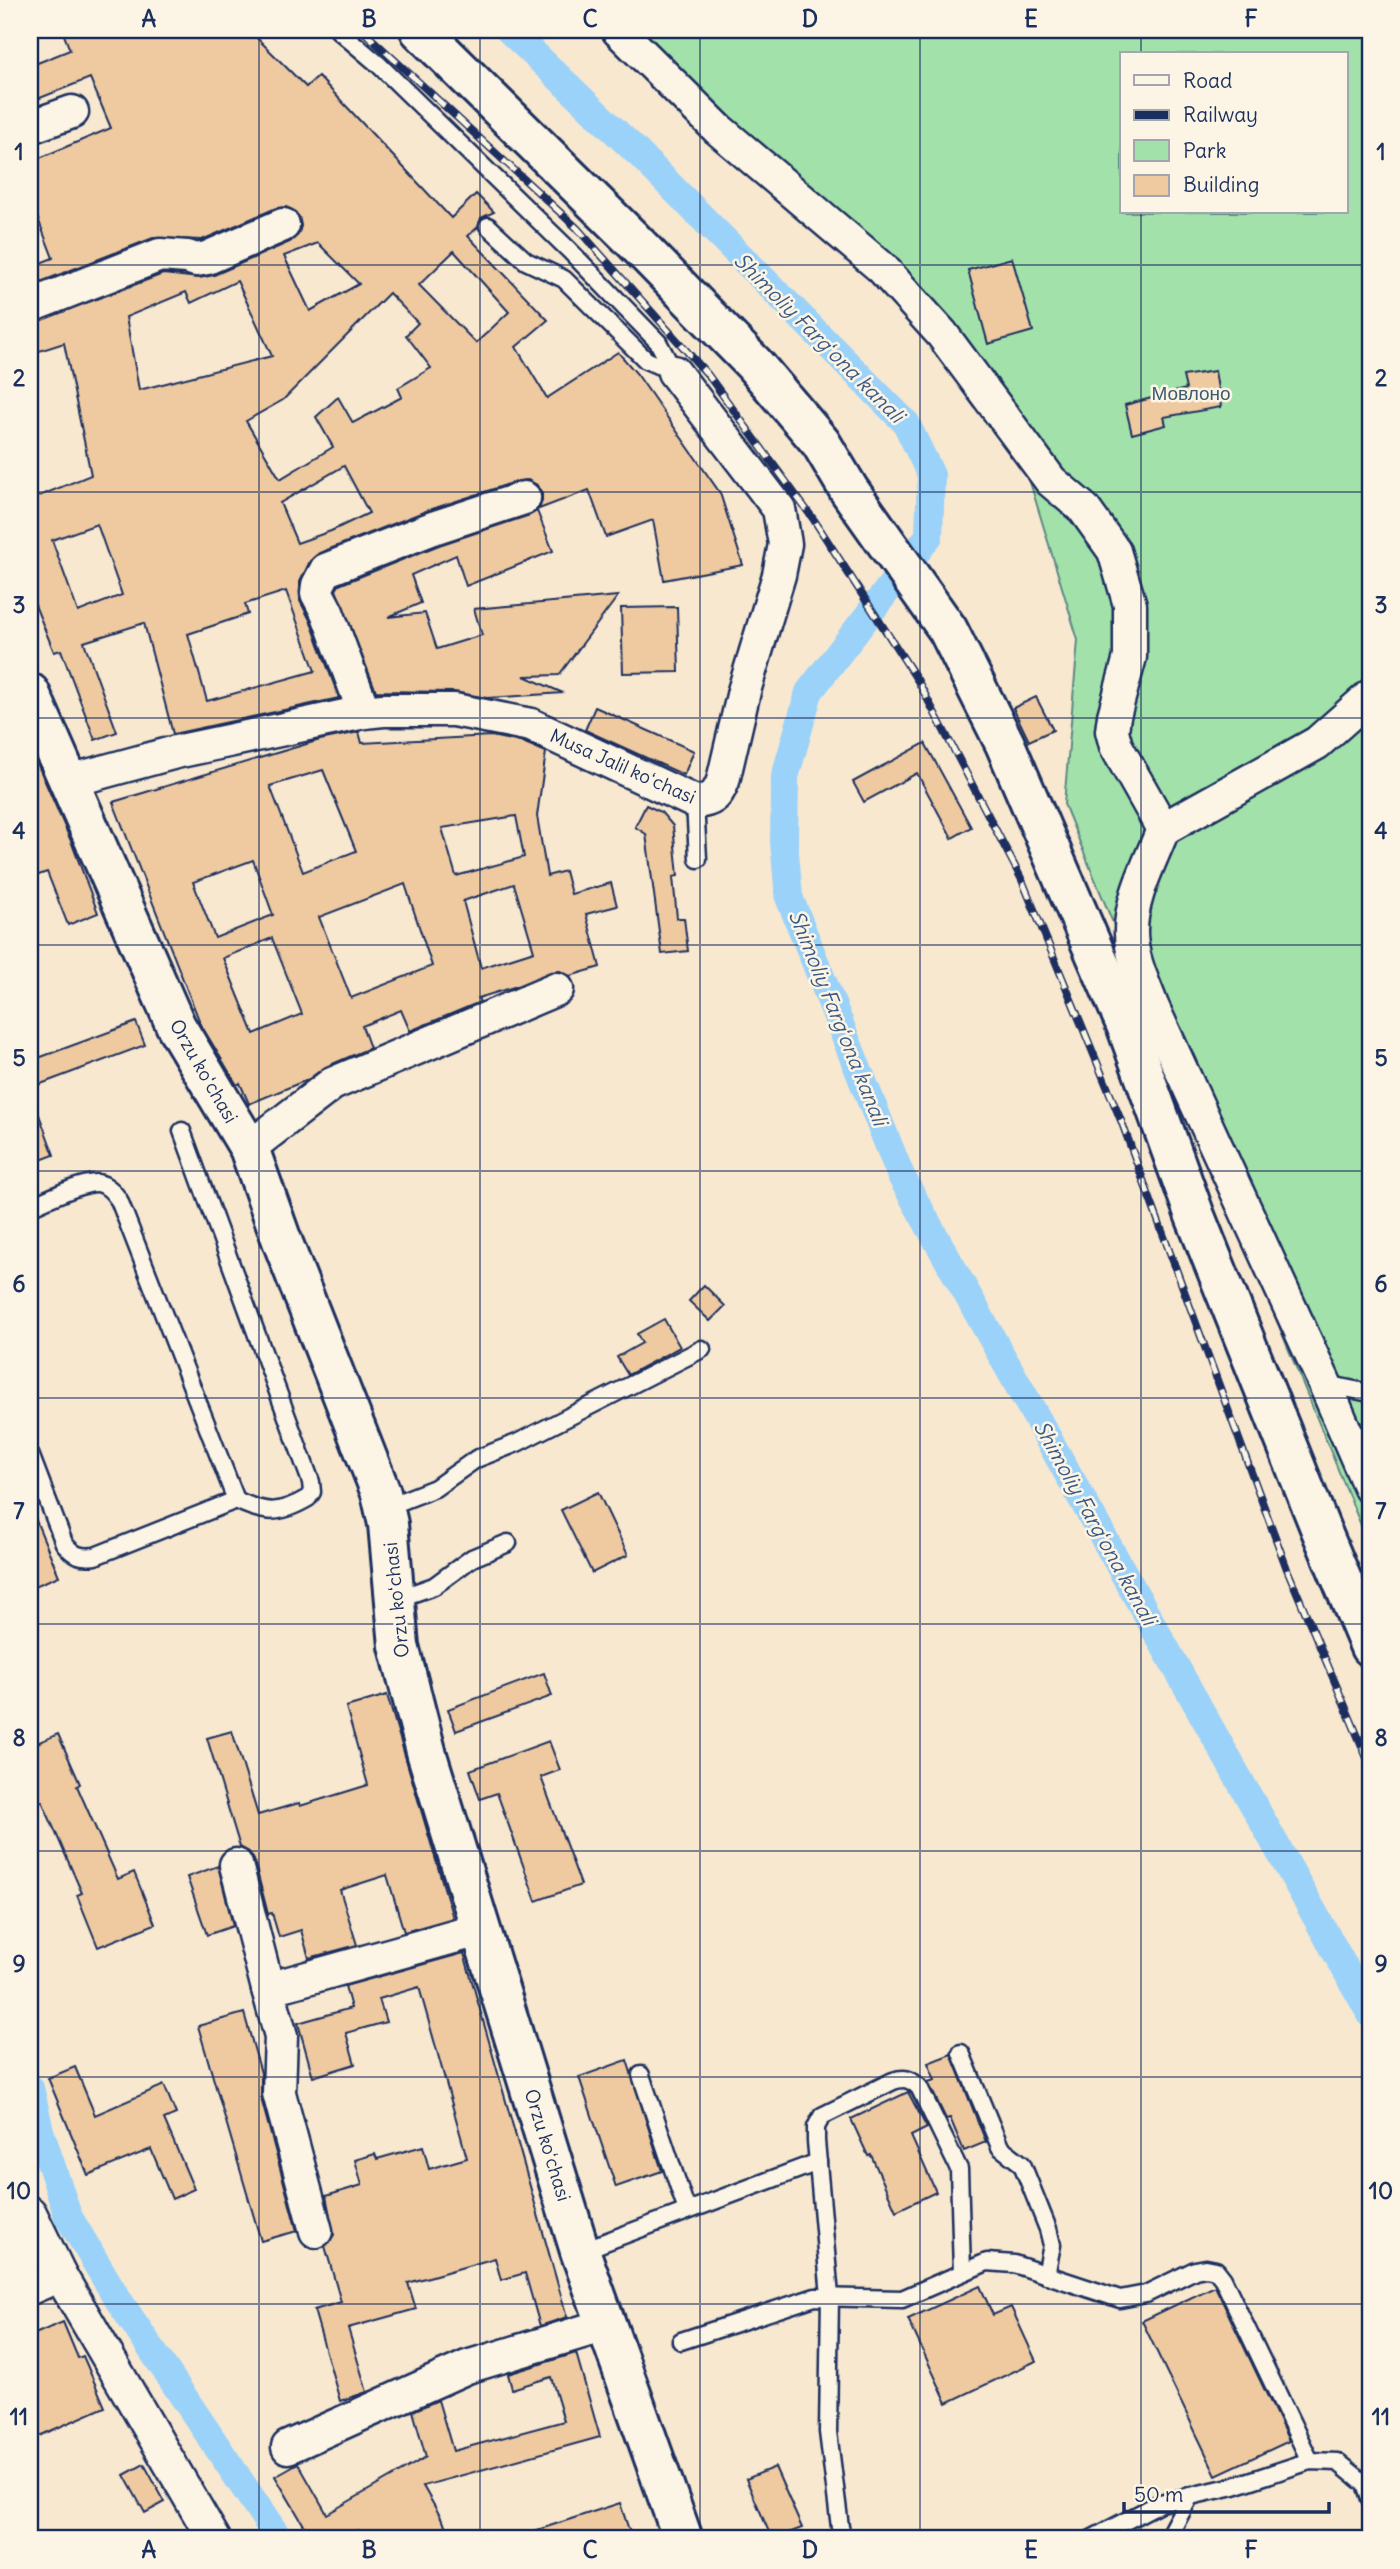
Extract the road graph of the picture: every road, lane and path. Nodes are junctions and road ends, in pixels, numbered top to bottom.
1 (338, 30) edge
2 (420, 30) edge
3 (618, 30) edge
4 (72, 111) dead end
5 (30, 127) edge
6 (283, 225) dead end
7 (488, 226) dead end
8 (30, 306) edge
9 (674, 372) junction
10 (524, 498) dead end
11 (30, 693) edge
12 (1370, 696) edge
13 (365, 712) junction
14 (69, 781) junction
15 (695, 802) junction
16 (1163, 829) junction
17 (698, 859) dead end
18 (557, 989) dead end
19 (182, 1131) dead end
20 (249, 1148) junction
21 (30, 1207) edge
22 (702, 1349) dead end
23 (1325, 1384) junction
24 (1370, 1393) edge
25 (30, 1454) edge
26 (1370, 1488) edge
27 (236, 1500) junction
28 (384, 1508) junction
29 (508, 1543) dead end
30 (394, 1600) junction
31 (1370, 1647) edge
32 (236, 1865) dead end
33 (482, 1929) junction
34 (268, 1989) junction
35 (961, 2053) dead end
36 (641, 2075) dead end
37 (818, 2162) junction
38 (687, 2211) junction
39 (30, 2213) edge
40 (316, 2231) dead end
41 (580, 2252) junction
42 (962, 2272) junction
43 (60, 2275) junction
44 (1046, 2275) junction
45 (30, 2288) edge
46 (830, 2296) junction
47 (605, 2325) junction
48 (681, 2341) dead end
49 (288, 2447) dead end
50 (1310, 2460) junction
51 (1190, 2496) junction
52 (1370, 2499) edge
53 (214, 2539) edge
54 (683, 2539) edge
55 (843, 2539) edge
56 (1091, 2539) edge
57 (1167, 2539) edge

1 - 9 lane
2 - 31 street
3 - 16 street
4 - 5 street
6 - 8 street
7 - 9 lane
9 - 15 street, Musa Jalil koʻchasi
10 - 13 street
11 - 14 street, Orzu koʻchasi
12 - 16 street
13 - 14 street, Musa Jalil koʻchasi
13 - 15 street, Musa Jalil koʻchasi
14 - 20 street, Orzu koʻchasi
15 - 17 lane
16 - 23 street
18 - 20 street
19 - 27 lane
20 - 28 street, Orzu koʻchasi
21 - 27 lane
22 - 28 lane
23 - 24 lane
23 - 26 street
25 - 27 lane
28 - 30 street, Orzu koʻchasi
29 - 30 lane
30 - 33 street, Orzu koʻchasi
32 - 34 street
33 - 34 street
33 - 41 street, Orzu koʻchasi
34 - 40 street
35 - 44 lane
36 - 38 lane
37 - 38 lane
37 - 42 lane
37 - 46 lane
38 - 41 lane
39 - 43 street
41 - 47 street, Orzu koʻchasi
42 - 44 lane
42 - 46 lane
43 - 45 street
43 - 53 street
44 - 50 lane
46 - 48 lane
46 - 55 lane
47 - 49 street
47 - 54 street, Orzu koʻchasi
50 - 51 lane
50 - 52 lane
51 - 56 lane
51 - 57 lane

